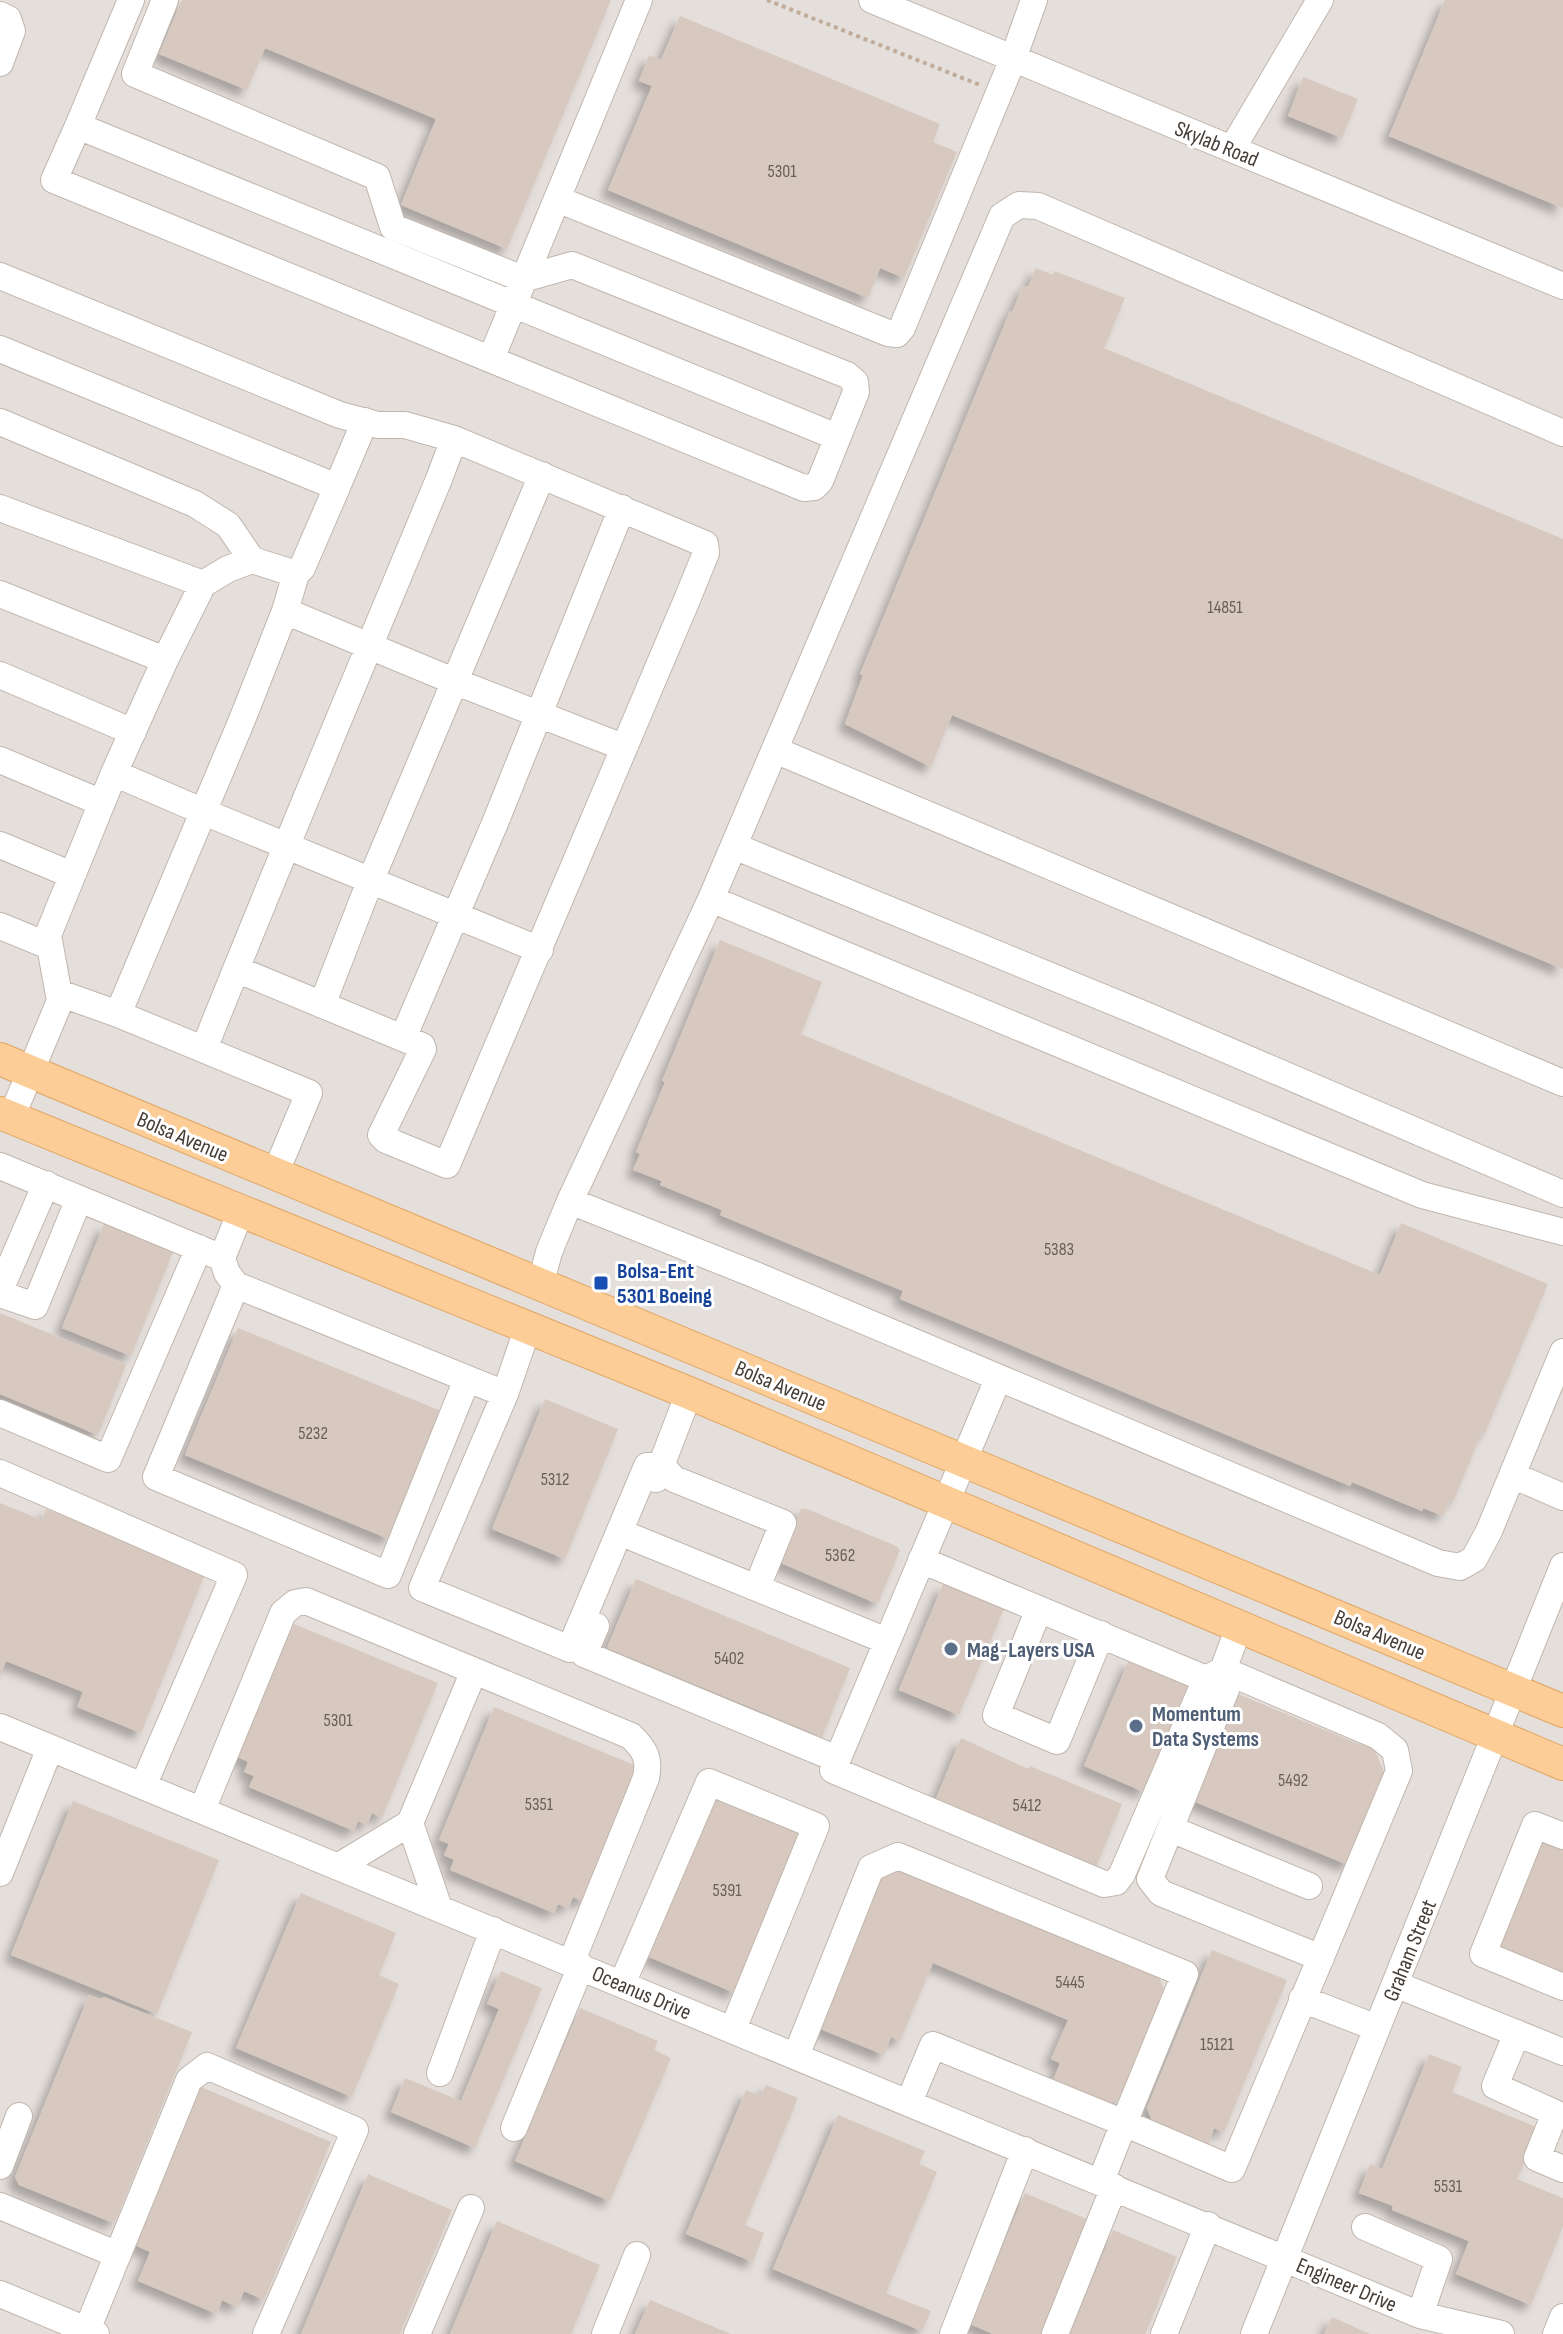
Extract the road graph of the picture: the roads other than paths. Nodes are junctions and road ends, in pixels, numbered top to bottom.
1 (131, 0) edge
2 (165, 0) edge
3 (639, 0) edge
4 (872, 0) edge
5 (1034, 0) edge
6 (1320, 0) edge
7 (0, 15) edge
8 (1013, 59) junction
9 (0, 63) edge
10 (78, 126) junction
11 (1232, 149) junction
12 (557, 199) junction
13 (0, 276) edge
14 (523, 279) junction
15 (1563, 286) edge
16 (513, 305) junction
17 (0, 349) edge
18 (491, 359) junction
19 (365, 421) junction
20 (0, 422) edge
21 (1563, 433) edge
22 (837, 437) junction
23 (454, 439) junction
24 (542, 475) junction
25 (337, 487) junction
26 (0, 508) edge
27 (622, 508) junction
28 (252, 560) junction
29 (296, 574) junction
30 (203, 584) junction
31 (0, 594) edge
32 (285, 611) junction
33 (370, 647) junction
34 (165, 660) junction
35 (0, 675) edge
36 (456, 682) junction
37 (538, 713) junction
38 (133, 732) junction
39 (623, 747) junction
40 (775, 750) junction
41 (0, 760) edge
42 (114, 773) junction
43 (102, 803) junction
44 (204, 812) junction
45 (0, 845) edge
46 (287, 845) junction
47 (734, 846) junction
48 (72, 875) junction
49 (371, 881) junction
50 (711, 899) junction
51 (456, 916) junction
52 (0, 926) edge
53 (49, 946) junction
54 (540, 950) junction
55 (236, 969) junction
56 (59, 993) junction
57 (322, 1005) junction
58 (118, 1014) junction
59 (403, 1038) junction
60 (204, 1049) junction
61 (0, 1059) edge
62 (30, 1072) junction
63 (1563, 1083) edge
64 (5, 1115) edge
65 (0, 1166) edge
66 (275, 1174) junction
67 (46, 1184) junction
68 (1563, 1194) edge
69 (79, 1199) junction
70 (570, 1201) junction
71 (241, 1211) junction
72 (1563, 1232) edge
73 (210, 1253) junction
74 (236, 1285) junction
75 (540, 1286) junction
76 (0, 1292) edge
77 (528, 1327) junction
78 (1563, 1352) edge
79 (467, 1379) junction
80 (998, 1379) junction
81 (689, 1393) junction
82 (505, 1394) junction
83 (0, 1413) edge
84 (962, 1461) junction
85 (661, 1465) junction
86 (0, 1473) edge
87 (1512, 1475) junction
88 (1563, 1497) edge
89 (945, 1501) junction
90 (634, 1538) junction
91 (921, 1560) junction
92 (1563, 1566) edge
93 (757, 1587) junction
94 (1039, 1609) junction
95 (1239, 1627) junction
96 (1101, 1634) junction
97 (887, 1641) junction
98 (474, 1671) junction
99 (1215, 1674) junction
100 (1512, 1689) junction
101 (1563, 1711) edge
102 (0, 1727) edge
103 (1497, 1736) junction
104 (50, 1748) junction
105 (837, 1759) junction
106 (1563, 1764) edge
107 (143, 1786) junction
108 (202, 1810) junction
109 (410, 1823) junction
110 (1171, 1829) junction
111 (1563, 1836) edge
112 (339, 1866) junction
113 (0, 1873) edge
114 (1309, 1886) dead end
115 (439, 1908) junction
116 (493, 1930) junction
117 (1321, 1958) junction
118 (576, 1965) junction
119 (622, 1984) junction
120 (1395, 1984) junction
121 (1563, 1987) edge
122 (1302, 1999) junction
123 (1377, 2028) junction
124 (733, 2029) junction
125 (1517, 2033) junction
126 (1563, 2052) edge
127 (796, 2056) junction
128 (440, 2073) dead end
129 (909, 2102) junction
130 (19, 2116) dead end
131 (1124, 2123) junction
132 (514, 2128) dead end
133 (1025, 2150) junction
134 (0, 2166) edge
135 (1563, 2169) edge
136 (1107, 2184) junction
137 (0, 2206) edge
138 (471, 2208) dead end
139 (1208, 2225) junction
140 (1365, 2227) dead end
141 (118, 2255) junction
142 (637, 2255) dead end
143 (1285, 2257) junction
144 (0, 2294) edge
145 (1420, 2315) junction
146 (1563, 2317) edge
147 (86, 2332) edge
148 (266, 2334) edge
149 (417, 2334) edge
150 (605, 2334) edge
151 (953, 2334) edge
152 (1055, 2334) edge
153 (1164, 2334) edge
154 (1254, 2334) edge
155 (1501, 2334) edge
156 (1556, 2334) edge

1 - 10 street
2 - 14 street
3 - 12 street
4 - 8 street, Skylab Road
5 - 8 street
6 - 11 street
7 - 9 street
8 - 11 street, Skylab Road
8 - 12 street
10 - 16 street
10 - 18 street
11 - 15 street, Skylab Road
12 - 14 street
13 - 19 street
14 - 16 street
14 - 22 street
16 - 18 street
16 - 22 street
17 - 25 street
18 - 22 street
19 - 23 street
19 - 25 street
20 - 28 street
21 - 40 street
23 - 24 street
23 - 33 street
24 - 27 street
24 - 36 street
25 - 29 street
26 - 30 street
27 - 37 street
27 - 39 street
28 - 29 street
28 - 30 street
29 - 32 street
30 - 34 street
31 - 34 street
32 - 33 street
32 - 44 street
33 - 36 street
33 - 46 street
34 - 38 street
35 - 38 street
36 - 37 street
36 - 49 street
37 - 39 street
37 - 51 street
38 - 42 street
39 - 54 street
40 - 47 street
40 - 63 street
41 - 43 street
42 - 43 street
42 - 44 street
43 - 48 street
44 - 46 street
44 - 58 street
45 - 48 street
46 - 49 street
46 - 55 street
47 - 50 street
47 - 68 street
48 - 53 street
49 - 51 street
49 - 57 street
50 - 70 street
50 - 72 street
51 - 54 street
51 - 59 street
52 - 53 street
53 - 56 street
54 - 59 street
55 - 57 street
55 - 60 street
56 - 58 street
56 - 62 street
57 - 59 street
58 - 60 street
60 - 66 street
61 - 62 main road, Bolsa Avenue
62 - 64 street
62 - 66 main road, Bolsa Avenue
64 - 71 main road, Bolsa Avenue
65 - 67 street
66 - 75 main road, Bolsa Avenue
67 - 69 street
67 - 76 street
69 - 73 street
69 - 76 street
70 - 75 street
70 - 80 street
71 - 73 street
71 - 77 main road, Bolsa Avenue
73 - 74 street
73 - 83 street
74 - 79 street
74 - 79 street
75 - 77 main road
75 - 84 main road, Bolsa Avenue
77 - 81 main road, Bolsa Avenue
77 - 82 street
78 - 87 street
79 - 82 street
80 - 84 street
80 - 87 street
81 - 85 street
81 - 89 main road, Bolsa Avenue
82 - 85 street
84 - 89 street
84 - 100 main road, Bolsa Avenue
85 - 90 street
85 - 93 street
86 - 107 street
87 - 88 street
89 - 91 street
89 - 95 main road, Bolsa Avenue
90 - 93 street
90 - 105 street
91 - 94 street
91 - 97 street
92 - 100 street, Graham Street
93 - 97 street
94 - 96 street
94 - 96 street
95 - 99 street
95 - 103 main road, Bolsa Avenue
96 - 99 street
97 - 105 street
98 - 108 street
98 - 109 street
98 - 118 street
99 - 105 street
99 - 110 street
99 - 117 street
100 - 101 main road, Bolsa Avenue
100 - 103 street, Graham Street
102 - 104 street, Oceanus Drive
103 - 106 main road, Bolsa Avenue
103 - 120 street, Graham Street
104 - 107 street, Oceanus Drive
104 - 113 street
107 - 108 street, Oceanus Drive
108 - 112 street, Oceanus Drive
109 - 112 street
109 - 115 street
110 - 114 street
110 - 117 street
111 - 121 street
112 - 115 street, Oceanus Drive
115 - 116 street, Oceanus Drive
116 - 118 street, Oceanus Drive
116 - 128 street
117 - 122 street
118 - 119 street, Oceanus Drive
118 - 132 street
119 - 124 street, Oceanus Drive
119 - 124 street
120 - 123 street, Graham Street
120 - 125 street
122 - 123 street
122 - 131 street
123 - 143 street, Graham Street
124 - 127 street, Oceanus Drive
125 - 126 street
125 - 135 street
127 - 129 street, Oceanus Drive
127 - 131 street
129 - 131 street
129 - 133 street, Oceanus Drive
130 - 134 street
131 - 136 street
133 - 136 street, Oceanus Drive
133 - 151 street
136 - 139 street, Oceanus Drive
136 - 152 street
137 - 141 street
138 - 149 street
139 - 143 street, Oceanus Drive
139 - 153 street
140 - 145 street
141 - 147 street
141 - 148 street
142 - 150 street
143 - 145 street, Engineer Drive
143 - 154 street, Graham Street
144 - 147 street
145 - 155 street, Engineer Drive
146 - 156 street

